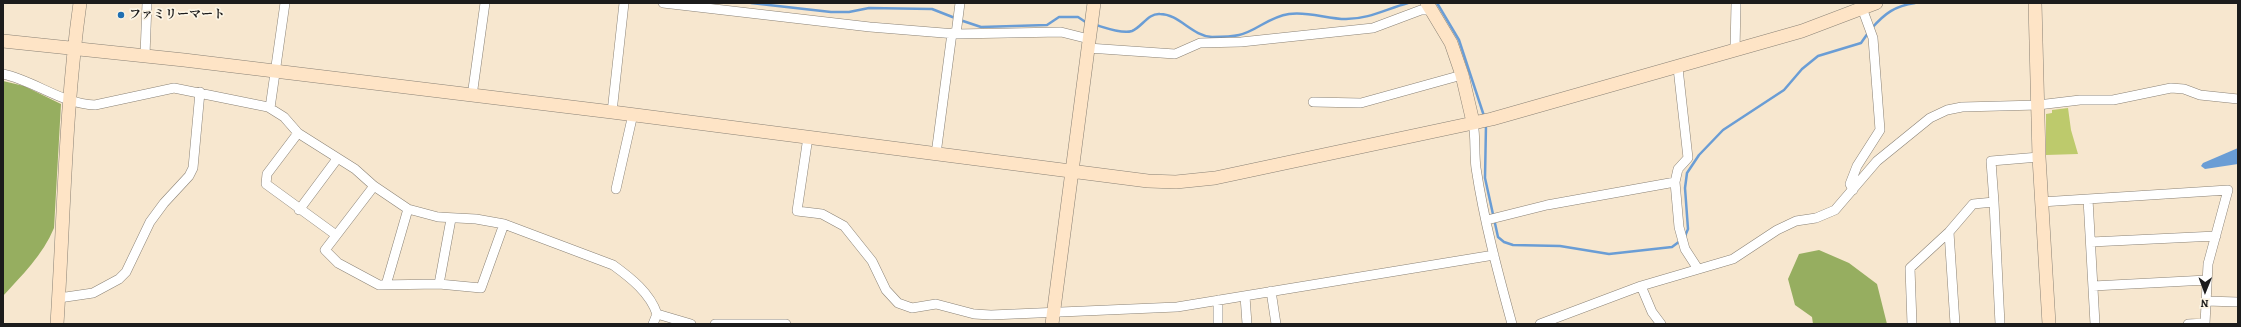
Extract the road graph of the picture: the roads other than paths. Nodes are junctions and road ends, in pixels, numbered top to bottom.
1 (80, 3) edge
2 (147, 3) edge
3 (285, 3) edge
4 (485, 3) edge
5 (624, 3) edge
6 (663, 3) edge
7 (960, 3) edge
8 (1094, 3) edge
9 (1736, 3) edge
10 (2034, 3) edge
11 (1868, 5) edge
12 (1429, 6) edge
13 (954, 34) junction
14 (1090, 34) junction
15 (3, 41) edge
16 (74, 47) junction
17 (1735, 50) junction
18 (145, 55) junction
19 (1678, 68) junction
20 (276, 72) junction
21 (3, 74) edge
22 (1462, 75) junction
23 (200, 92) junction
24 (472, 96) junction
25 (2238, 99) edge
26 (70, 101) junction
27 (1313, 102) dead end
28 (2038, 105) junction
29 (270, 108) junction
30 (612, 112) junction
31 (633, 114) junction
32 (1476, 122) junction
33 (298, 133) junction
34 (808, 137) junction
35 (936, 154) junction
36 (2039, 157) junction
37 (337, 159) junction
38 (1072, 172) junction
39 (1675, 182) junction
40 (374, 186) junction
41 (616, 189) dead end
42 (1853, 190) junction
43 (2088, 199) junction
44 (1994, 202) junction
45 (2042, 202) junction
46 (408, 209) junction
47 (299, 210) junction
48 (451, 219) junction
49 (1486, 220) junction
50 (504, 224) junction
51 (1949, 232) junction
52 (336, 235) junction
53 (2216, 236) junction
54 (2091, 242) junction
55 (1494, 255) junction
56 (1698, 268) junction
57 (2207, 280) junction
58 (439, 284) junction
59 (386, 285) junction
60 (1641, 286) junction
61 (2093, 286) junction
62 (1271, 291) junction
63 (1245, 296) junction
64 (59, 298) junction
65 (1218, 300) junction
66 (2206, 301) junction
67 (2238, 302) edge
68 (657, 314) junction
69 (1053, 318) edge
70 (56, 323) edge
71 (765, 323) edge
72 (2205, 323) edge
73 (653, 324) edge
74 (691, 324) edge
75 (715, 324) edge
76 (786, 324) edge
77 (1218, 324) edge
78 (1247, 324) edge
79 (1276, 324) edge
80 (1512, 324) edge
81 (1540, 324) edge
82 (1661, 324) edge
83 (1912, 324) edge
84 (1954, 324) edge
85 (2000, 324) edge
86 (2049, 324) edge
87 (2095, 324) edge
88 (2188, 324) edge

1 - 16 street
2 - 18 street
3 - 20 street
4 - 24 street
5 - 30 street
6 - 13 street
7 - 13 street
8 - 14 street
9 - 17 street
10 - 28 street
11 - 17 street
11 - 42 street
12 - 14 street
12 - 22 street
13 - 14 street
13 - 35 street
14 - 38 street
15 - 16 street
16 - 18 street
16 - 26 street
17 - 19 street
18 - 20 street
19 - 32 street
19 - 39 street
20 - 24 street
20 - 29 street
21 - 26 street
22 - 27 street
22 - 32 street
23 - 26 street
23 - 29 street
23 - 64 street
24 - 30 street
25 - 28 street
26 - 64 street
28 - 36 street
28 - 42 street
29 - 33 street
30 - 31 street
31 - 34 street
31 - 41 street
32 - 38 street
32 - 49 street
33 - 37 street
33 - 47 street
34 - 35 street
34 - 69 street
35 - 38 street
36 - 44 street
36 - 45 street
37 - 40 street
37 - 47 street
38 - 69 street
39 - 49 street
39 - 56 street
40 - 46 street
40 - 52 street
42 - 56 street
43 - 45 street
43 - 53 street
43 - 54 street
44 - 51 street
44 - 85 street
45 - 86 street
46 - 48 street
46 - 59 street
47 - 52 street
48 - 50 street
48 - 58 street
49 - 55 street
50 - 58 street
50 - 68 street
51 - 83 street
51 - 84 street
52 - 59 street
53 - 54 street
53 - 57 street
54 - 61 street
55 - 62 street
55 - 80 street
56 - 60 street
57 - 61 street
57 - 66 street
58 - 59 street
60 - 81 street
60 - 82 street
61 - 87 street
62 - 63 street
62 - 79 street
63 - 65 street
63 - 78 street
64 - 70 street
65 - 69 street
65 - 77 street
66 - 67 street
66 - 72 street
68 - 73 street
68 - 74 street
71 - 75 street
71 - 76 street
72 - 88 street

